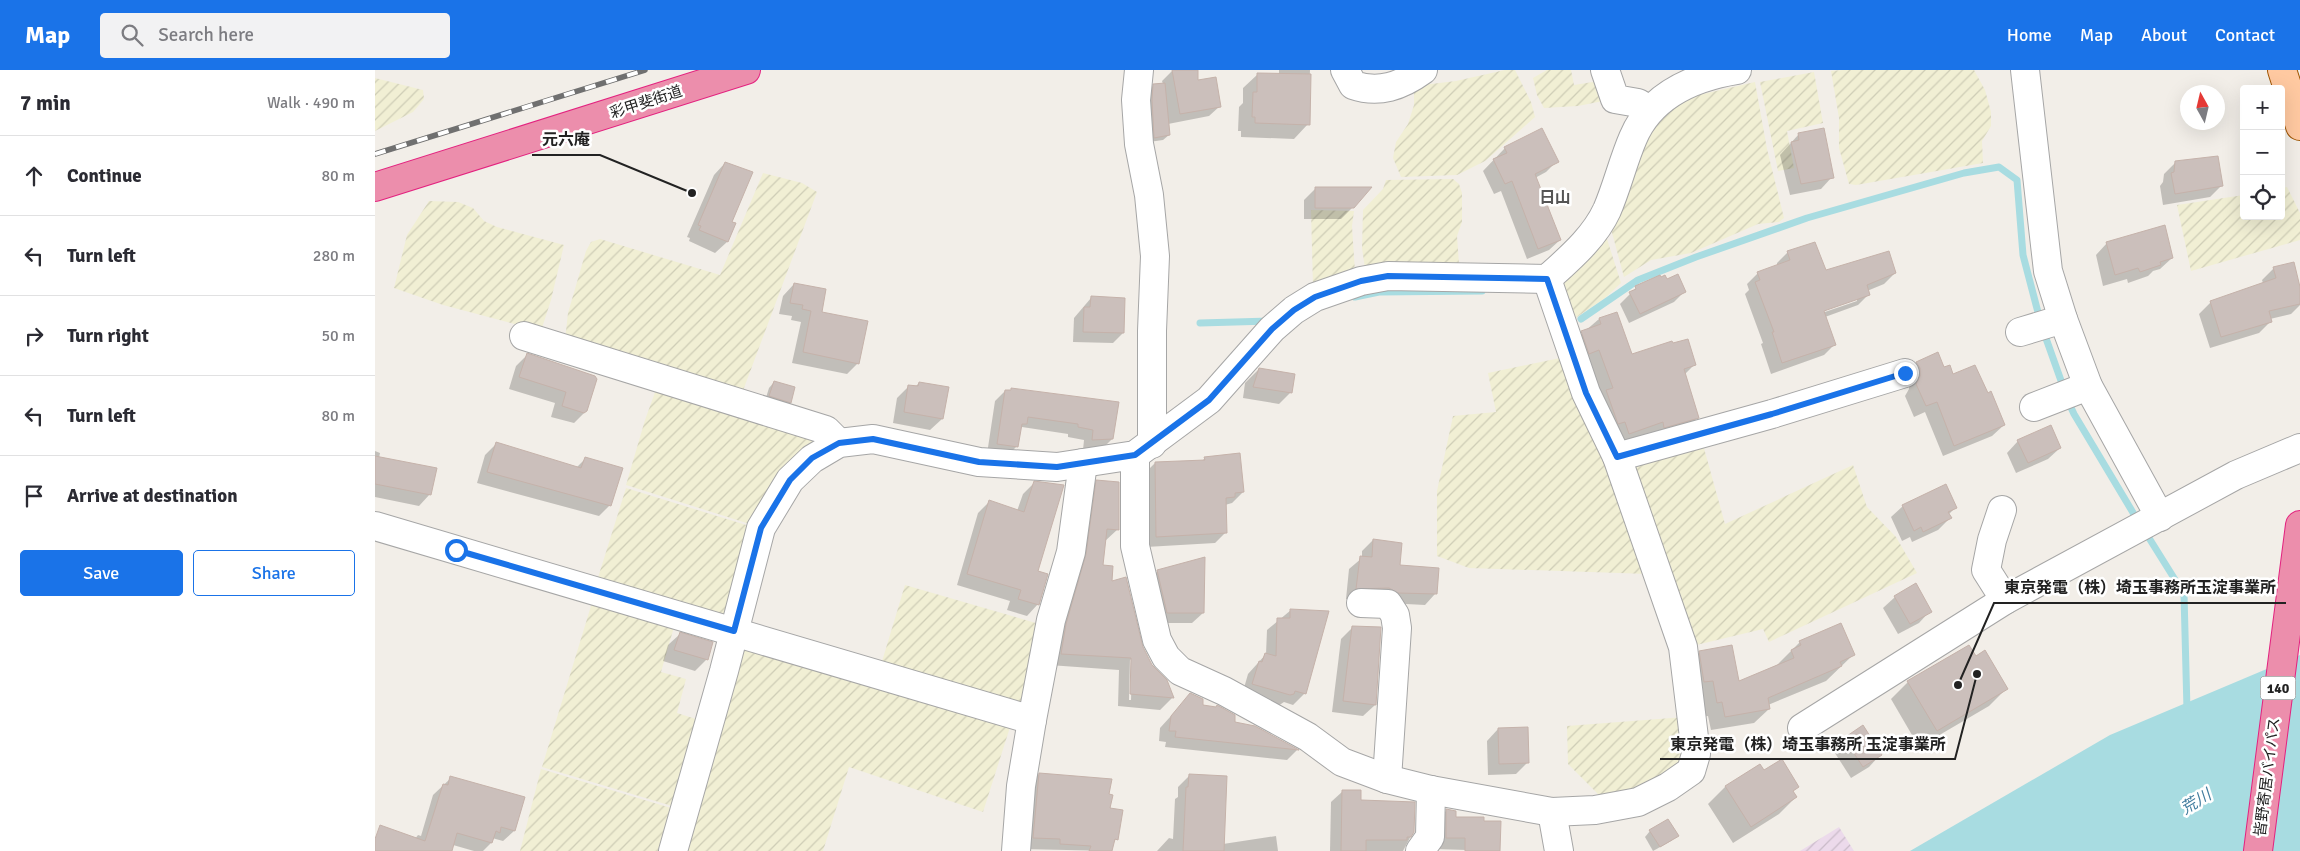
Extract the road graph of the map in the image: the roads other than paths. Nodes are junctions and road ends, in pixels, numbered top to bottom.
1 (746, 70) edge
2 (1139, 70) edge
3 (1345, 70) edge
4 (1423, 70) edge
5 (1605, 70) edge
6 (1737, 70) edge
7 (2025, 70) edge
8 (2282, 70) edge
9 (1650, 110) junction
10 (2300, 126) edge
11 (375, 187) edge
12 (1547, 279) junction
13 (2063, 319) junction
14 (2020, 332) dead end
15 (523, 336) dead end
16 (1905, 373) dead end
17 (2088, 386) junction
18 (2034, 407) dead end
19 (839, 443) junction
20 (2300, 448) edge
21 (1144, 449) junction
22 (1617, 457) junction
23 (1083, 463) junction
24 (2002, 510) dead end
25 (2160, 517) junction
26 (2300, 525) edge
27 (375, 526) edge
28 (2005, 600) junction
29 (1361, 603) dead end
30 (734, 631) junction
31 (1032, 720) junction
32 (1802, 728) dead end
33 (1387, 779) junction
34 (1431, 790) junction
35 (1552, 812) junction
36 (673, 851) edge
37 (1016, 851) edge
38 (1420, 851) edge
39 (1559, 851) edge
40 (2258, 851) edge

1 - 11 highway, 彩甲斐街道
2 - 21 street
3 - 4 street
5 - 9 street
6 - 9 street
7 - 13 street
8 - 10 main road
9 - 12 street
12 - 21 street
12 - 22 street
13 - 14 street
13 - 17 street
15 - 19 street
16 - 22 street
17 - 18 street
17 - 25 street
19 - 23 street
19 - 30 street
20 - 25 street
21 - 23 street
21 - 33 street
22 - 35 street
23 - 31 street
24 - 28 street
25 - 28 street
26 - 40 highway, 皆野寄居バイパス / 140
27 - 30 street
28 - 32 street
29 - 33 street
30 - 31 street
30 - 36 street
31 - 37 street
33 - 34 street
34 - 35 street
34 - 38 street
35 - 39 street

